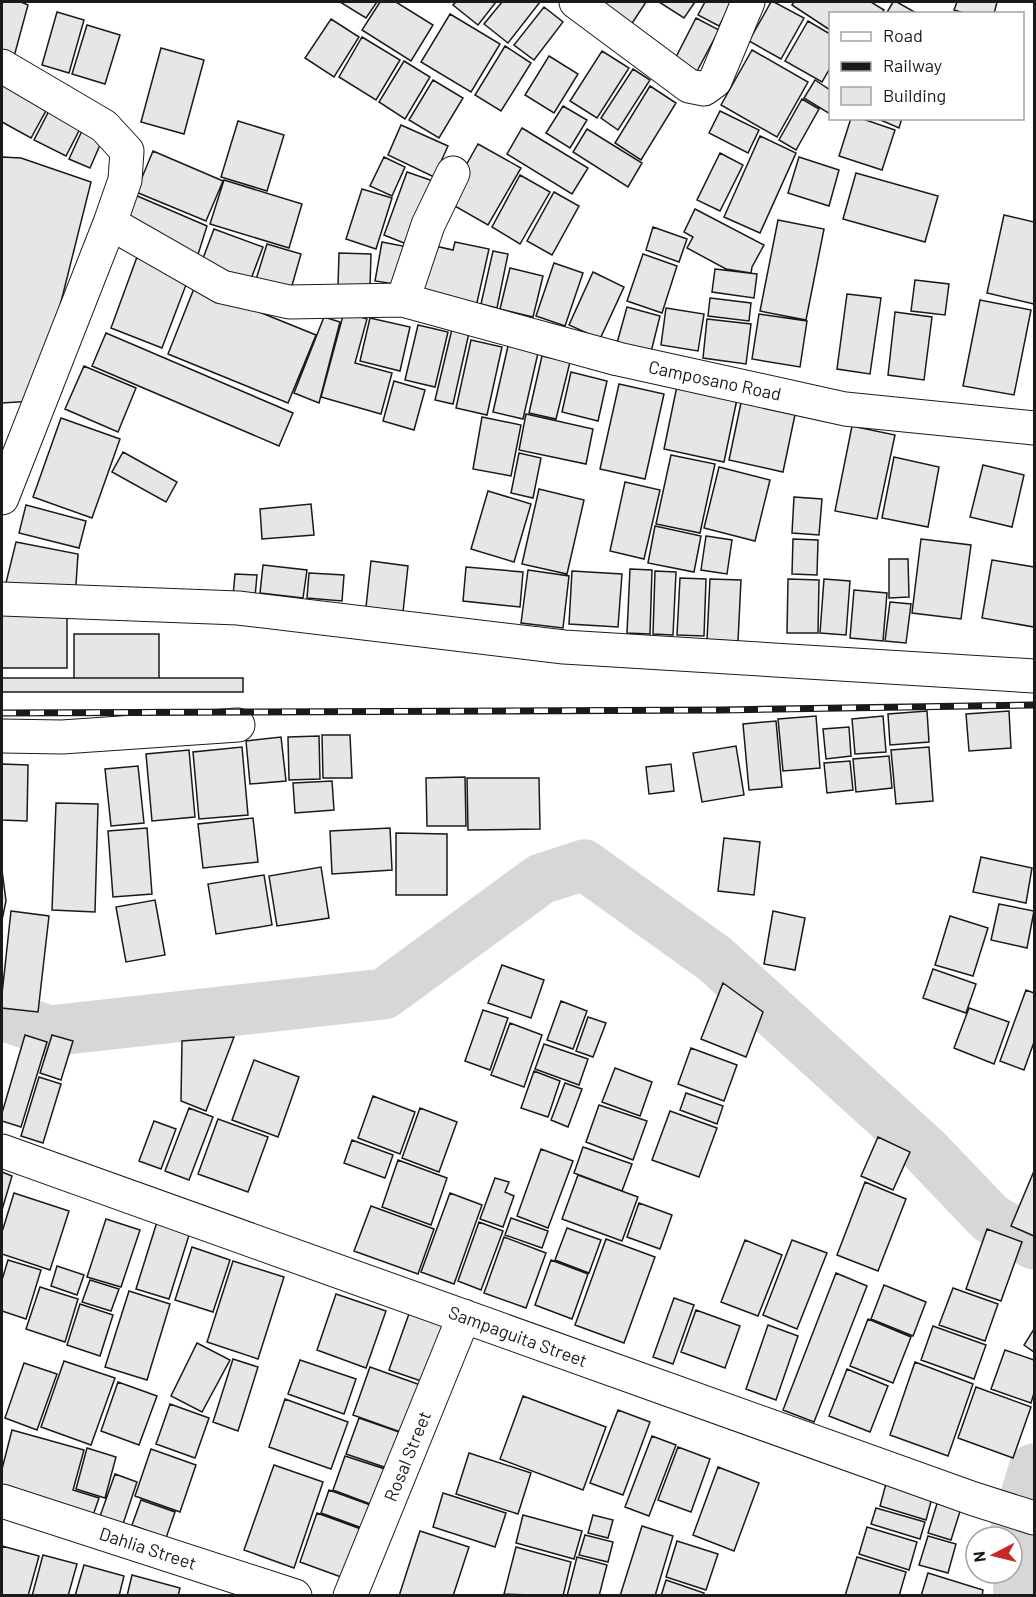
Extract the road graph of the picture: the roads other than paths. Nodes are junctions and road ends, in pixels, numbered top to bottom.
1 (576, 2) edge
2 (748, 2) edge
3 (2, 66) edge
4 (453, 173) dead end
5 (110, 223) junction
6 (403, 300) junction
7 (1035, 428) edge
8 (2, 498) edge
9 (2, 598) edge
10 (1035, 676) edge
11 (238, 725) dead end
12 (2, 736) edge
13 (2, 1151) edge
14 (464, 1316) junction
15 (2, 1501) edge
16 (1024, 1515) edge
17 (295, 1596) edge
18 (350, 1596) edge

1 - 2 street
3 - 5 street
4 - 6 street
5 - 6 street, Camposano Road
5 - 8 street
6 - 7 street, Camposano Road
9 - 10 street
11 - 12 street
13 - 14 street, Sampaguita Street
14 - 16 street, Sampaguita Street
14 - 18 street, Rosal Street
15 - 17 street, Dahlia Street

